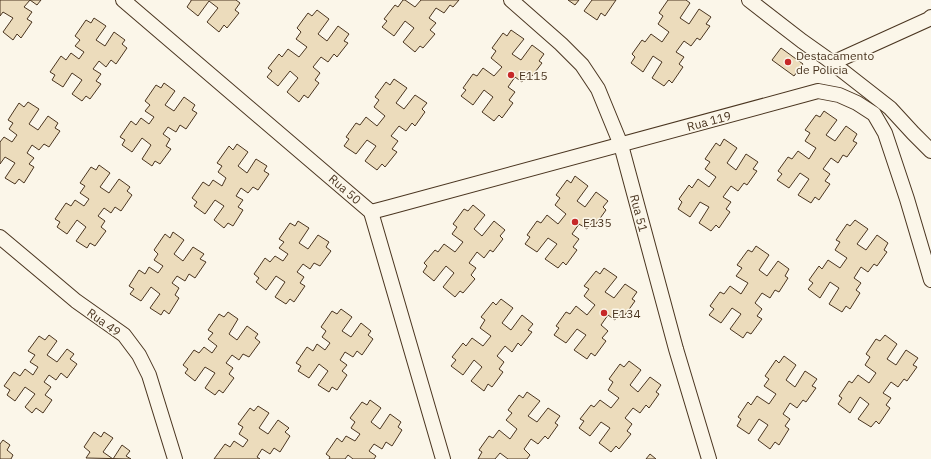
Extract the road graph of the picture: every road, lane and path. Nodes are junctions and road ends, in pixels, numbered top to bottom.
1 (123, 0) edge
2 (511, 0) edge
3 (750, 0) edge
4 (931, 17) edge
5 (832, 62) junction
6 (621, 145) junction
7 (931, 151) edge
8 (370, 212) junction
9 (0, 237) edge
10 (931, 280) edge
11 (175, 459) edge
12 (443, 459) edge
13 (709, 459) edge

1 - 8 street, Rua 50
2 - 6 street, Rua 51
3 - 5 street
4 - 5 street
5 - 7 street
6 - 8 street, Rua 119
6 - 10 street, Rua 119
6 - 13 street, Rua 51
8 - 12 street, Rua 50
9 - 11 street, Rua 49

